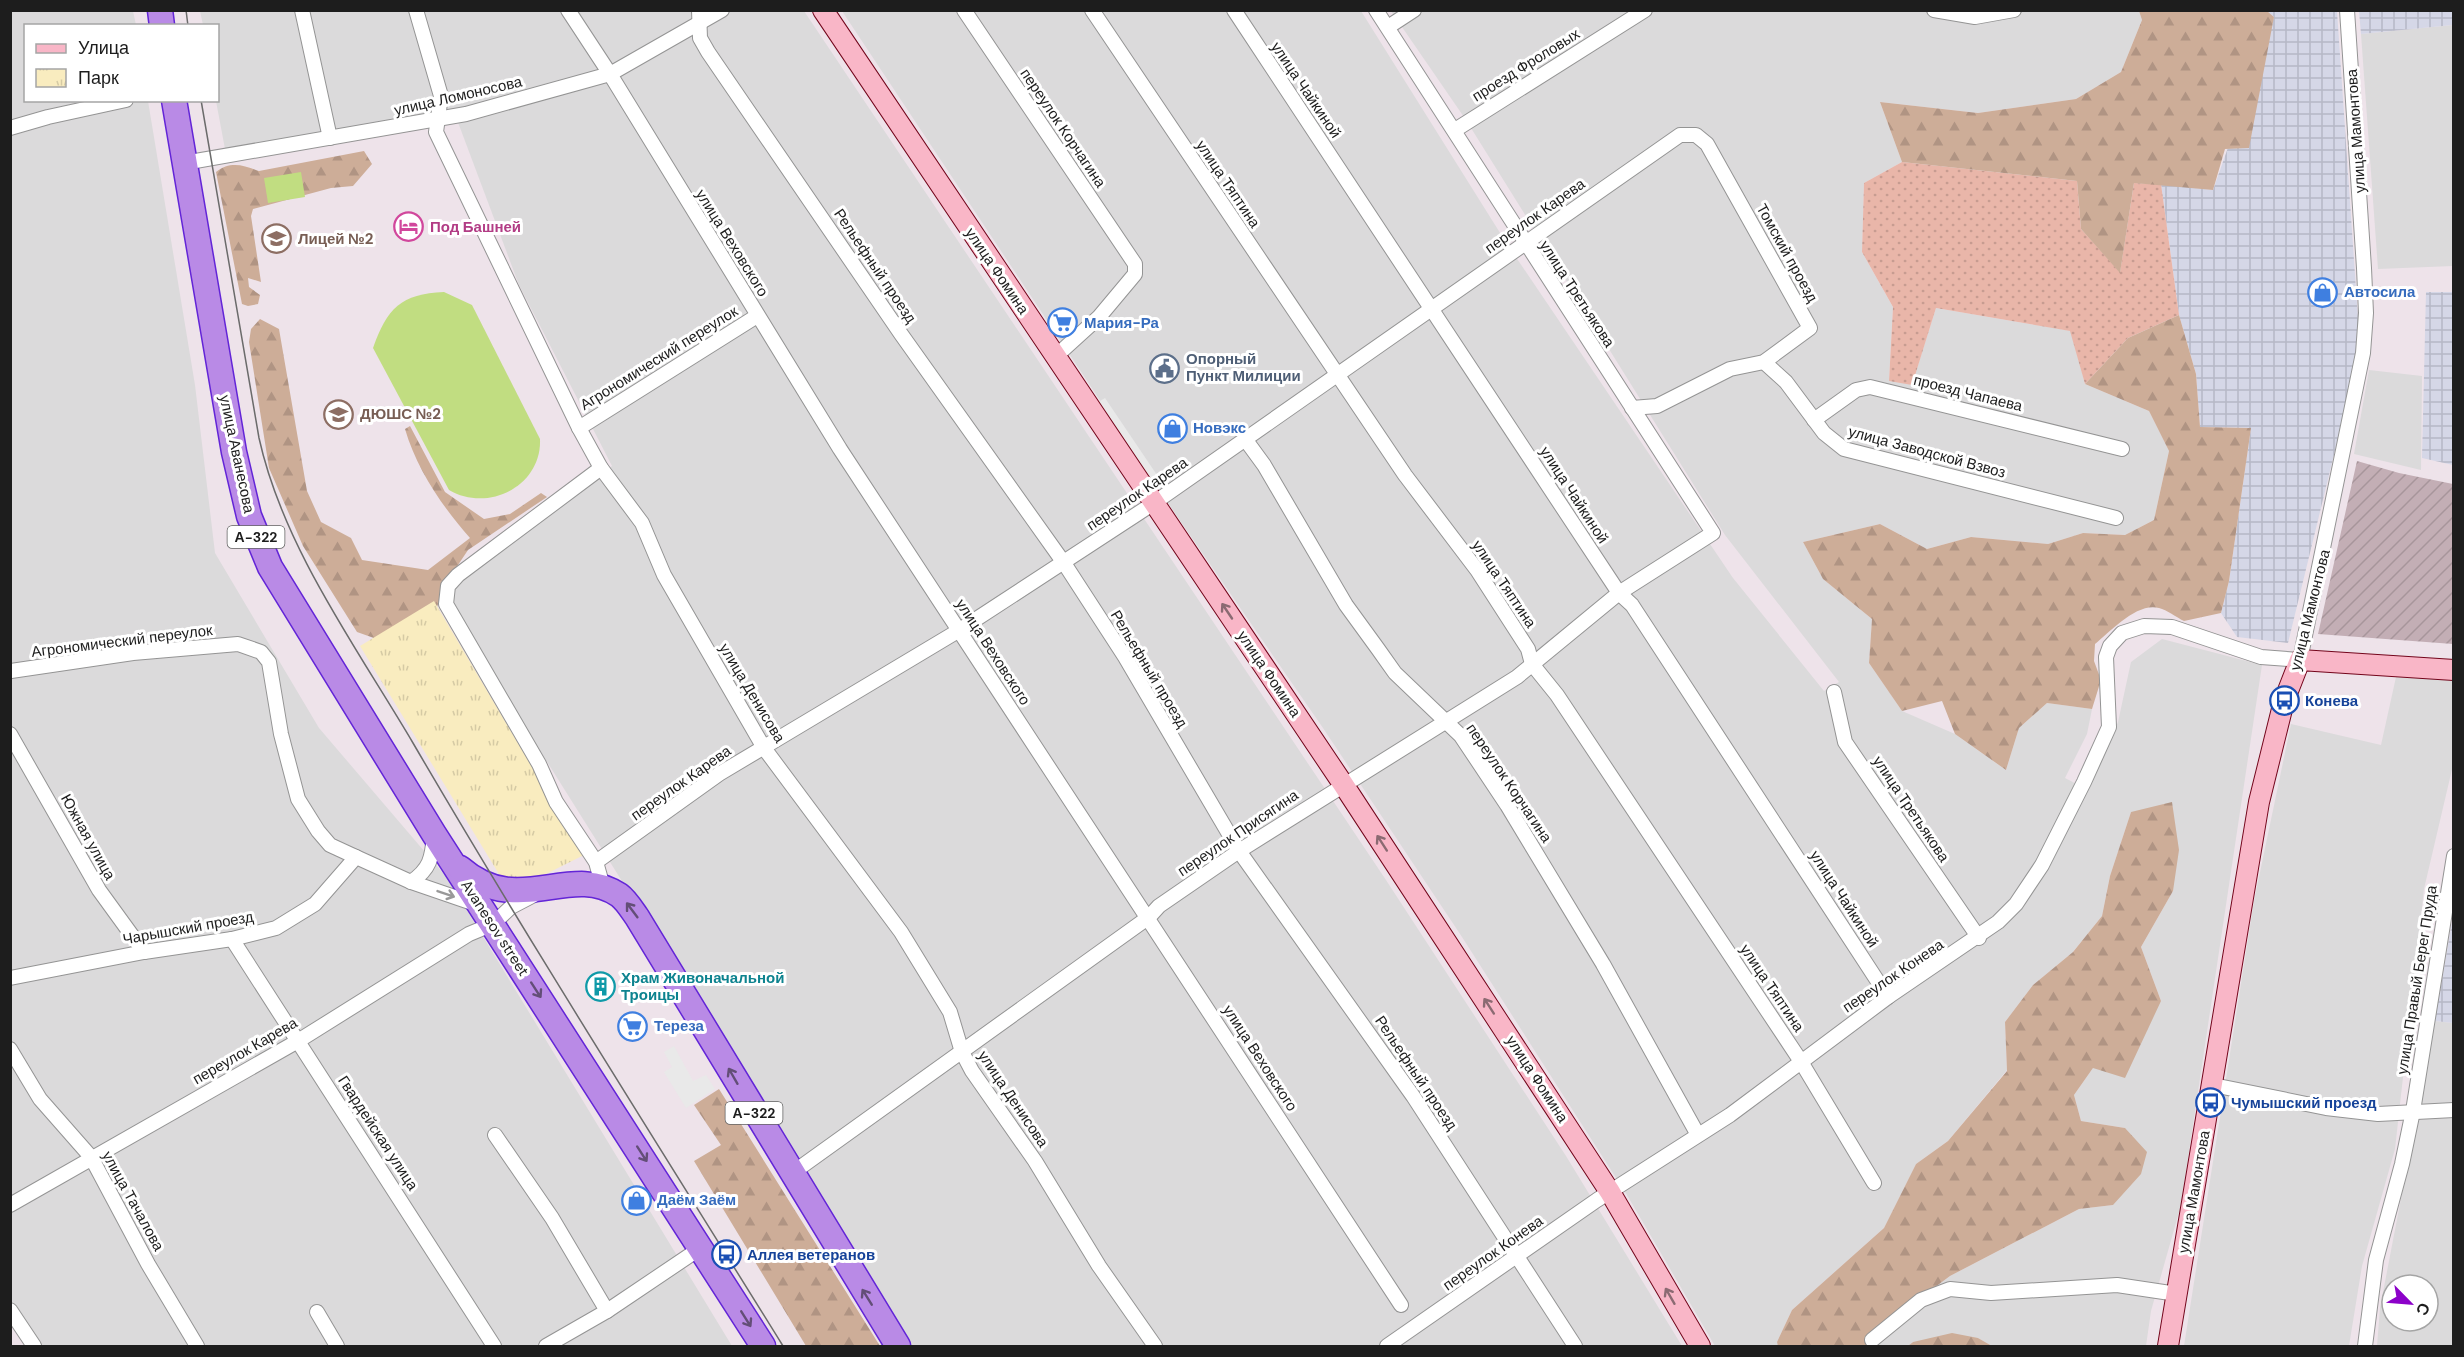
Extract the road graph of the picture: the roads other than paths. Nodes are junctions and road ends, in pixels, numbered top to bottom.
1 (302, 10) edge
2 (416, 10) edge
3 (568, 10) edge
4 (699, 10) edge
5 (722, 10) edge
6 (823, 10) edge
7 (964, 10) edge
8 (1092, 10) edge
9 (1234, 10) edge
10 (1376, 10) edge
11 (1414, 10) edge
12 (1645, 10) edge
13 (1934, 10) edge
14 (2014, 10) edge
15 (2347, 10) edge
16 (698, 26) junction
17 (1388, 27) junction
18 (610, 74) junction
19 (117, 102) edge
20 (174, 102) edge
21 (440, 119) junction
22 (10, 128) edge
23 (1455, 130) junction
24 (330, 138) junction
25 (1707, 144) joint
26 (184, 163) junction
27 (1524, 243) junction
28 (1432, 311) junction
29 (758, 316) junction
30 (1054, 357) junction
31 (1764, 362) junction
32 (1337, 375) junction
33 (1632, 408) junction
34 (1814, 420) junction
35 (579, 428) junction
36 (1245, 439) junction
37 (2122, 449) dead end
38 (601, 468) junction
39 (1154, 503) junction
40 (2116, 518) dead end
41 (1713, 533) joint
42 (1064, 563) junction
43 (1619, 593) junction
44 (958, 630) junction
45 (2300, 660) junction
46 (1532, 664) junction
47 (2454, 670) edge
48 (10, 671) edge
49 (1834, 692) dead end
50 (1445, 721) junction
51 (10, 734) edge
52 (764, 748) junction
53 (1343, 784) junction
54 (434, 834) junction
55 (1239, 850) junction
56 (2454, 856) edge
57 (356, 857) junction
58 (596, 862) junction
59 (453, 863) junction
60 (411, 882) junction
61 (553, 887) junction
62 (603, 887) junction
63 (487, 915) junction
64 (1149, 918) junction
65 (1979, 938) junction
66 (232, 939) junction
67 (144, 952) junction
68 (10, 978) edge
69 (1888, 997) junction
70 (298, 1041) junction
71 (10, 1049) edge
72 (962, 1052) junction
73 (1800, 1060) junction
74 (2213, 1085) junction
75 (2454, 1110) edge
76 (2413, 1111) junction
77 (495, 1135) dead end
78 (1698, 1135) junction
79 (91, 1157) junction
80 (791, 1174) junction
81 (1874, 1183) dead end
82 (1610, 1192) junction
83 (10, 1205) edge
84 (702, 1247) junction
85 (1518, 1256) junction
86 (2177, 1294) junction
87 (1401, 1305) dead end
88 (10, 1310) edge
89 (607, 1311) junction
90 (317, 1312) dead end
91 (1872, 1340) dead end
92 (34, 1347) edge
93 (197, 1347) edge
94 (337, 1347) edge
95 (494, 1347) edge
96 (546, 1347) edge
97 (764, 1347) edge
98 (898, 1347) edge
99 (1155, 1347) edge
100 (1387, 1347) edge
101 (1575, 1347) edge
102 (1700, 1347) edge
103 (2168, 1347) edge
104 (2365, 1347) edge

1 - 24 street
2 - 21 street, улица Денисова
3 - 18 street, улица Веховского
4 - 16 street, Рельефный проезд
5 - 16 street, улица Ломоносова
6 - 30 street, улица Фомина
7 - 30 street, переулок Корчагина
8 - 32 street, улица Тяптина
9 - 28 street, улица Чайкиной
10 - 17 street, улица Третьякова
11 - 17 street
12 - 23 street, проезд Фроловых
13 - 14 street
15 - 45 street, улица Мамонтова
16 - 18 street, улица Ломоносова
16 - 42 street, Рельефный проезд
17 - 23 street, улица Третьякова
18 - 21 street, улица Ломоносова
18 - 29 street, улица Веховского
19 - 22 street
20 - 26 highway, улица Аванесова / А-322
21 - 24 street, улица Ломоносова
21 - 35 street, улица Денисова
23 - 27 street, улица Третьякова
24 - 26 street, улица Ломоносова
25 - 27 street, переулок Карева
25 - 31 street, Томский проезд
26 - 54 highway, улица Аванесова / А-322
27 - 28 street, переулок Карева
27 - 33 street, улица Третьякова
28 - 32 street, переулок Карева
28 - 43 street, улица Чайкиной
29 - 35 street, Агрономический переулок
29 - 44 street, улица Веховского
30 - 39 street, улица Фомина
31 - 33 street
31 - 34 street, улица Заводской Взвоз
32 - 36 street, переулок Карева
32 - 46 street, улица Тяптина
33 - 41 street, улица Третьякова
34 - 37 street, проезд Чапаева
34 - 40 street, улица Заводской Взвоз
35 - 38 street, улица Денисова
36 - 39 street, переулок Карева
36 - 50 street, переулок Корчагина
38 - 52 street, улица Денисова
38 - 58 street
39 - 42 street, переулок Карева
53 -> 39 street, улица Фомина
41 - 43 street, переулок Присягина
42 - 44 street, переулок Карева
42 - 55 street, Рельефный проезд
43 - 46 street, переулок Присягина
43 - 69 street, улица Чайкиной
44 - 52 street, переулок Карева
44 - 64 street, улица Веховского
45 - 47 street
45 - 65 street, переулок Конева
45 - 74 street, улица Мамонтова
46 - 50 street, переулок Присягина
46 - 73 street, улица Тяптина
48 - 57 street, Агрономический переулок
49 - 65 street, улица Третьякова
50 - 53 street, переулок Присягина
50 - 78 street, переулок Корчагина
51 - 67 street, Южная улица
52 - 58 street, переулок Карева
52 - 72 street, улица Денисова
53 - 55 street, переулок Присягина
82 -> 53 street, улица Фомина
54 - 59 highway, улица Аванесова / А-322
54 - 60 street
55 - 64 street, переулок Присягина
55 - 85 street, Рельефный проезд
56 - 76 street, улица Правый Берег Пруда
57 - 60 street
57 - 66 street, Чарышский проезд
58 - 62 street
59 - 61 highway, Avanesov street / А-322
59 - 63 highway, Avanesov street / А-322
60 -> 63 street
61 - 62 highway, Avanesov street / А-322
61 - 63 street, переулок Карева
80 -> 62 highway, А-322
63 - 70 street, переулок Карева
63 -> 84 highway, Avanesov street / А-322
64 - 72 street, переулок Присягина
64 - 87 street, улица Веховского
65 - 69 street, переулок Конева
66 - 67 street, Чарышский проезд
66 - 70 street, Гвардейская улица
67 - 68 street, Чарышский проезд
69 - 73 street, переулок Конева
70 - 79 street, переулок Карева
70 - 95 street, Гвардейская улица
71 - 79 street, улица Тачалова
72 - 80 street, переулок Присягина
72 - 99 street, улица Денисова
73 - 78 street, переулок Конева
73 - 81 street, улица Тяптина
74 - 76 street
74 - 86 street, улица Мамонтова
75 - 76 street
76 - 104 street, улица Правый Берег Пруда
77 - 89 street
78 - 82 street, переулок Конева
79 - 83 street, переулок Карева
79 - 93 street, улица Тачалова
98 -> 80 highway, А-322
82 - 85 street, переулок Конева
102 -> 82 street, улица Фомина
84 - 89 street
84 -> 97 highway, Avanesov street / А-322
85 - 100 street, переулок Конева
85 - 101 street, Рельефный проезд
86 - 91 street
86 - 103 street, улица Мамонтова
88 - 92 street
89 - 96 street
90 - 94 street

